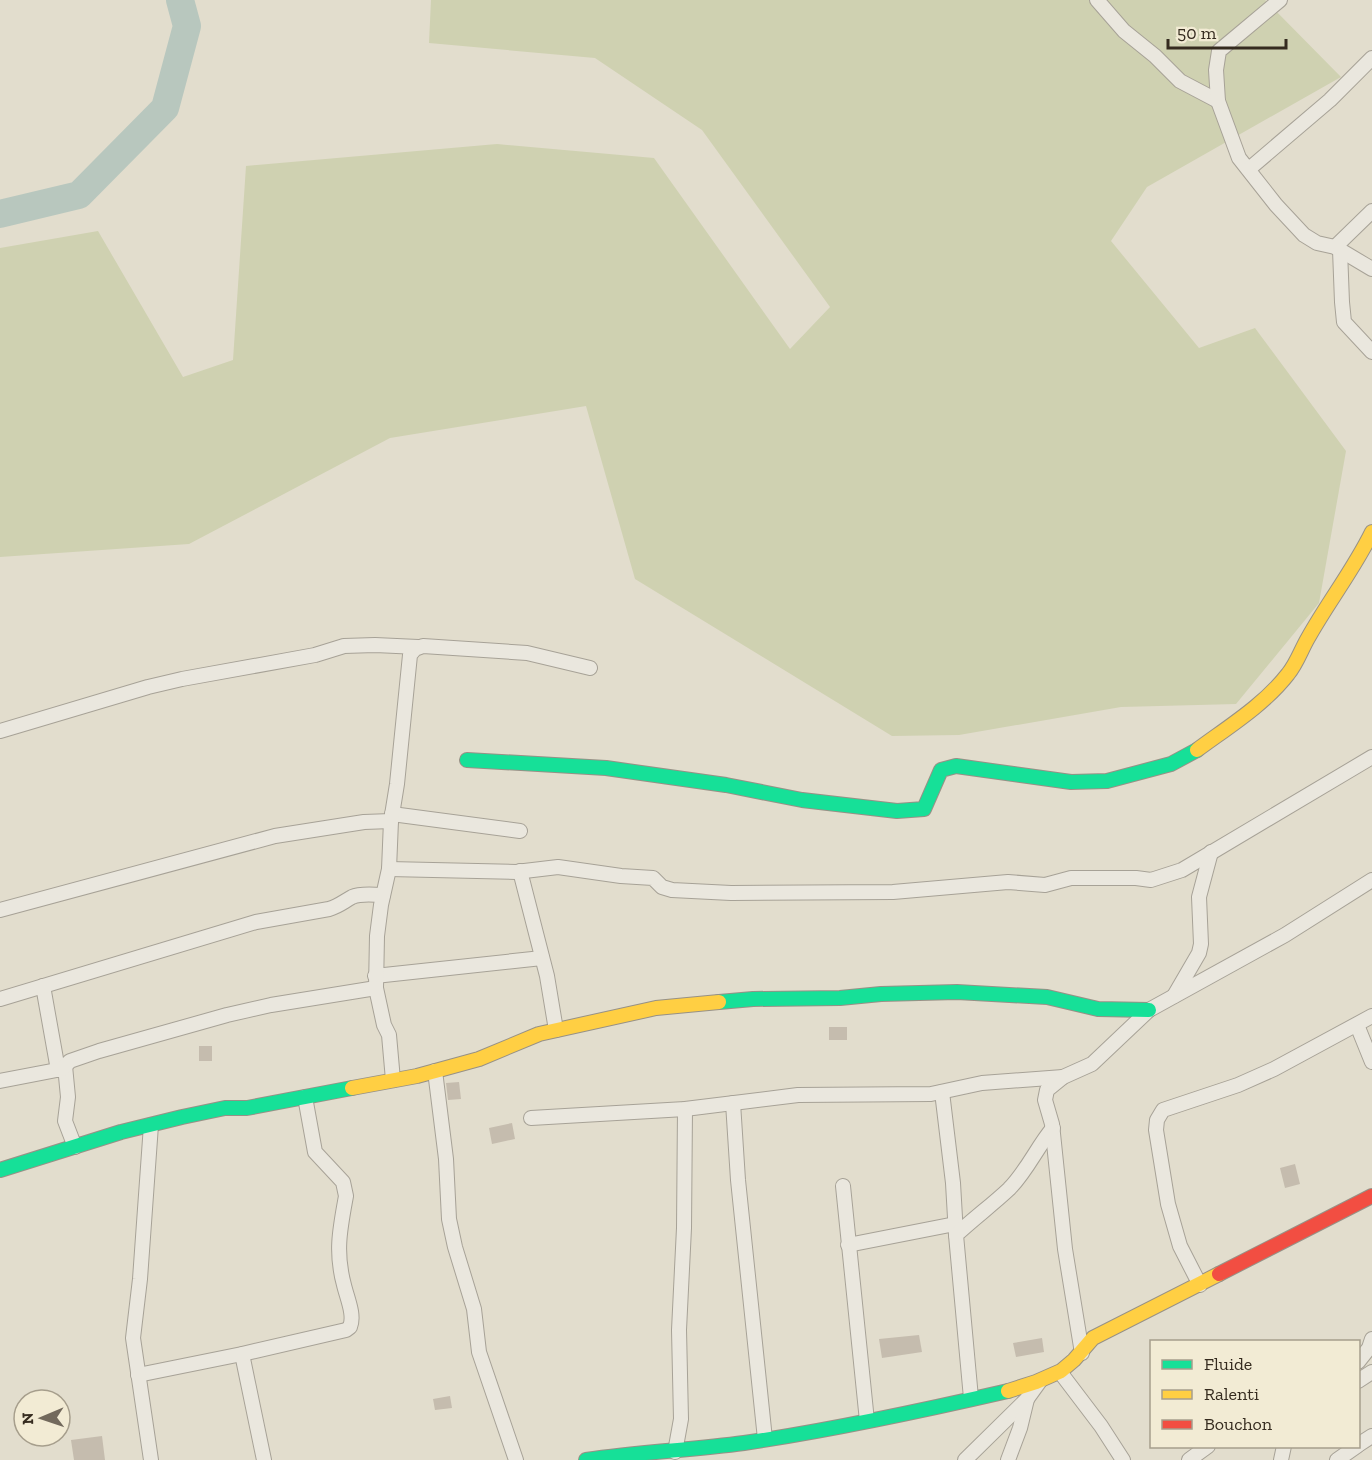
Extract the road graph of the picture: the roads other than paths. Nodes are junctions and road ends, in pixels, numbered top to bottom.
1 (1097, 0) edge
2 (1280, 0) edge
3 (1372, 58) edge
4 (1218, 101) junction
5 (1249, 169) junction
6 (1372, 211) edge
7 (1338, 249) junction
8 (1372, 269) edge
9 (1372, 352) edge
10 (1372, 532) edge
11 (418, 647) junction
12 (590, 668) dead end
13 (0, 731) edge
14 (1372, 757) edge
15 (467, 760) dead end
16 (392, 818) junction
17 (520, 831) dead end
18 (1211, 852) junction
19 (389, 869) junction
20 (520, 871) junction
21 (1372, 880) edge
22 (383, 895) junction
23 (0, 910) edge
24 (542, 958) junction
25 (376, 982) junction
26 (43, 986) junction
27 (1174, 996) junction
28 (0, 999) edge
29 (1149, 1010) junction
30 (1372, 1016) edge
31 (1357, 1025) junction
32 (556, 1030) junction
33 (1372, 1062) edge
34 (61, 1068) junction
35 (435, 1071) junction
36 (1063, 1077) junction
37 (393, 1080) junction
38 (0, 1082) edge
39 (942, 1092) junction
40 (305, 1097) junction
41 (733, 1104) junction
42 (685, 1109) junction
43 (531, 1118) dead end
44 (151, 1125) junction
45 (1053, 1128) junction
46 (75, 1147) junction
47 (0, 1170) edge
48 (843, 1186) dead end
49 (1372, 1197) edge
50 (956, 1229) junction
51 (848, 1245) junction
52 (1200, 1285) junction
53 (1372, 1339) edge
54 (1082, 1353) junction
55 (242, 1354) junction
56 (1360, 1360) edge
57 (1060, 1372) junction
58 (138, 1375) junction
59 (1041, 1380) junction
60 (971, 1398) junction
61 (1027, 1399) junction
62 (867, 1422) junction
63 (765, 1439) junction
64 (1205, 1448) edge
65 (1355, 1448) edge
66 (675, 1452) junction
67 (654, 1457) edge
68 (151, 1460) edge
69 (264, 1460) edge
70 (516, 1460) edge
71 (586, 1460) edge
72 (965, 1460) edge
73 (1008, 1460) edge
74 (1124, 1460) edge
75 (1189, 1460) edge
76 (1337, 1460) edge

1 - 4 street
2 - 4 street
3 - 5 street
4 - 5 street
5 - 7 street
6 - 7 street
7 - 8 street
7 - 9 street
10 - 15 street
11 - 12 street
11 - 13 street
11 - 16 street
14 - 18 street
16 - 17 street
16 - 19 street
16 - 23 street
18 - 20 street
18 - 27 street
19 - 20 street
19 - 22 street
20 - 24 street
21 - 27 street
22 - 25 street
22 - 26 street
24 - 25 street
24 - 32 street
25 - 34 street
25 - 37 street
26 - 28 street
26 - 34 street
27 - 29 street
29 - 32 street
29 - 36 street
30 - 31 street
31 - 33 street
31 - 52 street
32 - 35 street
34 - 38 street
34 - 46 street
35 - 37 street
35 - 70 street
36 - 39 street
36 - 45 street
37 - 40 street
39 - 41 street
39 - 50 street
40 - 44 street
40 - 55 street
41 - 42 street
41 - 63 street
42 - 43 street
42 - 66 street
44 - 46 street
44 - 58 street
45 - 50 street
45 - 54 street
46 - 47 street
48 - 51 street
49 - 52 street
50 - 51 street
50 - 60 street
51 - 62 street
52 - 54 street
53 - 56 street
54 - 57 street
55 - 58 street
55 - 69 street
57 - 59 street
57 - 74 street
58 - 68 street
59 - 60 street
59 - 61 street
60 - 62 street
61 - 72 street
61 - 73 street
62 - 63 street
63 - 66 street
64 - 75 street
65 - 76 street
66 - 67 street
67 - 71 street

